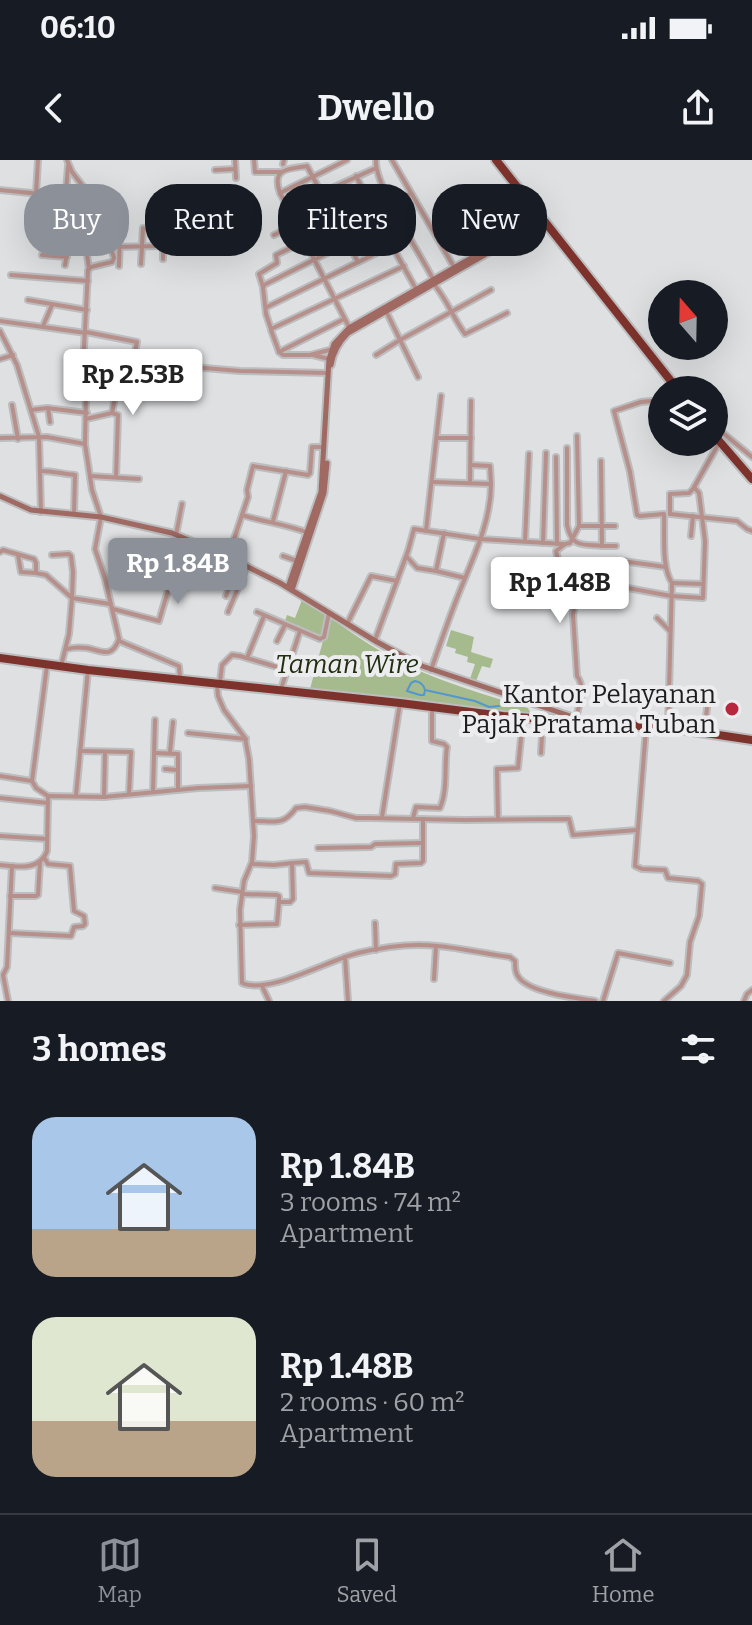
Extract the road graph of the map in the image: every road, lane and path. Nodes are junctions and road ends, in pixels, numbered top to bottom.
1 (38, 160) edge
2 (235, 160) edge
3 (254, 160) edge
4 (347, 160) edge
5 (376, 160) edge
6 (392, 160) edge
7 (496, 160) edge
8 (67, 162) edge
9 (376, 168) junction
10 (235, 169) junction
11 (215, 170) dead end
12 (281, 172) junction
13 (356, 176) junction
14 (314, 177) junction
15 (236, 178) dead end
16 (37, 184) edge
17 (66, 184) edge
18 (83, 184) edge
19 (299, 184) edge
20 (317, 184) edge
21 (338, 184) edge
22 (360, 184) edge
23 (383, 184) edge
24 (405, 184) edge
25 (515, 184) edge
26 (278, 185) edge
27 (1, 190) edge
28 (24, 193) edge
29 (0, 197) edge
30 (416, 204) edge
31 (547, 225) edge
32 (143, 228) dead end
33 (278, 233) edge
34 (274, 235) dead end
35 (143, 245) junction
36 (129, 246) edge
37 (416, 250) edge
38 (278, 254) edge
39 (54, 256) edge
40 (87, 256) edge
41 (113, 256) edge
42 (119, 256) edge
43 (312, 256) edge
44 (320, 256) edge
45 (355, 256) edge
46 (371, 256) edge
47 (398, 256) edge
48 (474, 256) edge
49 (476, 256) edge
50 (67, 257) joint
51 (314, 259) junction
52 (358, 262) junction
53 (141, 264) dead end
54 (65, 265) dead end
55 (119, 266) dead end
56 (404, 266) junction
57 (454, 267) junction
58 (89, 269) junction
59 (11, 275) dead end
60 (325, 280) junction
61 (88, 281) junction
62 (432, 281) junction
63 (263, 287) junction
64 (416, 289) junction
65 (491, 290) dead end
66 (28, 300) dead end
67 (335, 300) junction
68 (52, 305) junction
69 (267, 307) junction
70 (87, 310) junction
71 (386, 311) junction
72 (450, 312) junction
73 (507, 313) dead end
74 (344, 319) junction
75 (0, 321) edge
76 (43, 326) junction
77 (349, 328) junction
78 (271, 329) junction
79 (0, 331) edge
80 (86, 332) junction
81 (400, 340) junction
82 (334, 349) junction
83 (279, 352) junction
84 (84, 353) junction
85 (13, 355) junction
86 (310, 355) junction
87 (376, 355) dead end
88 (0, 359) edge
89 (329, 359) junction
90 (133, 362) junction
91 (328, 373) junction
92 (667, 376) edge
93 (418, 377) dead end
94 (119, 378) junction
95 (441, 396) dead end
96 (471, 401) dead end
97 (648, 401) edge
98 (12, 405) dead end
99 (48, 408) junction
100 (31, 410) junction
101 (87, 413) junction
102 (112, 413) junction
103 (86, 419) junction
104 (50, 422) dead end
105 (577, 436) dead end
106 (39, 437) junction
107 (728, 437) edge
108 (0, 438) edge
109 (437, 438) junction
110 (471, 438) junction
111 (18, 439) junction
112 (85, 444) junction
113 (324, 447) junction
114 (567, 448) dead end
115 (728, 450) edge
116 (546, 453) dead end
117 (529, 454) dead end
118 (707, 456) edge
119 (556, 457) dead end
120 (752, 457) edge
121 (601, 461) dead end
122 (471, 465) junction
123 (325, 467) junction
124 (40, 471) junction
125 (286, 471) junction
126 (90, 476) junction
127 (116, 477) junction
128 (545, 478) junction
129 (556, 478) junction
130 (139, 479) dead end
131 (752, 479) edge
132 (433, 482) junction
133 (470, 483) junction
134 (491, 484) junction
135 (694, 487) junction
136 (0, 496) edge
137 (182, 504) dead end
138 (41, 512) junction
139 (74, 514) junction
140 (667, 514) junction
141 (242, 515) junction
142 (693, 516) junction
143 (101, 517) junction
144 (703, 517) junction
145 (273, 521) junction
146 (602, 525) junction
147 (579, 526) junction
148 (615, 526) dead end
149 (426, 531) junction
150 (752, 531) edge
151 (306, 532) junction
152 (444, 533) junction
153 (569, 533) junction
154 (176, 535) junction
155 (691, 536) dead end
156 (480, 539) junction
157 (572, 539) junction
158 (525, 541) junction
159 (543, 543) junction
160 (557, 544) junction
161 (565, 544) junction
162 (602, 546) junction
163 (616, 546) dead end
164 (0, 552) edge
165 (217, 553) junction
166 (18, 555) junction
167 (52, 555) dead end
168 (283, 556) dead end
169 (406, 556) junction
170 (228, 557) junction
171 (297, 561) junction
172 (622, 561) dead end
173 (239, 562) junction
174 (247, 566) junction
175 (666, 567) junction
176 (436, 571) junction
177 (36, 573) junction
178 (465, 578) junction
179 (397, 581) junction
180 (672, 583) junction
181 (703, 584) junction
182 (617, 586) junction
183 (290, 588) junction
184 (226, 596) dead end
185 (671, 596) junction
186 (72, 598) junction
187 (112, 606) junction
188 (228, 612) dead end
189 (257, 612) dead end
190 (329, 613) junction
191 (265, 615) junction
192 (657, 618) dead end
193 (347, 624) junction
194 (285, 625) junction
195 (300, 631) junction
196 (672, 633) junction
197 (119, 641) junction
198 (277, 641) dead end
199 (374, 641) junction
200 (67, 649) junction
201 (0, 658) edge
202 (247, 658) junction
203 (47, 665) junction
204 (61, 666) junction
205 (88, 670) junction
206 (287, 670) junction
207 (431, 670) junction
208 (180, 680) junction
209 (219, 685) junction
210 (281, 691) junction
211 (709, 693) dead end
212 (400, 703) junction
213 (432, 707) junction
214 (523, 718) junction
215 (576, 718) junction
216 (155, 720) dead end
217 (543, 720) junction
218 (173, 722) dead end
219 (594, 722) junction
220 (646, 726) junction
221 (668, 728) junction
222 (704, 732) junction
223 (188, 733) dead end
224 (246, 739) junction
225 (752, 740) edge
226 (80, 751) junction
227 (105, 752) junction
228 (170, 752) junction
229 (155, 753) junction
230 (541, 753) dead end
231 (165, 769) dead end
232 (177, 770) junction
233 (0, 776) edge
234 (32, 781) junction
235 (251, 786) junction
236 (178, 790) junction
237 (153, 792) junction
238 (129, 794) junction
239 (48, 796) junction
240 (76, 796) junction
241 (104, 797) junction
242 (0, 798) edge
243 (48, 803) junction
244 (382, 817) junction
245 (413, 818) junction
246 (423, 819) junction
247 (498, 819) junction
248 (254, 821) junction
249 (637, 830) junction
250 (0, 836) edge
251 (47, 839) junction
252 (422, 843) junction
253 (318, 848) dead end
254 (42, 860) junction
255 (292, 863) junction
256 (252, 864) junction
257 (0, 865) edge
258 (12, 866) junction
259 (215, 888) dead end
260 (242, 893) junction
261 (10, 896) junction
262 (279, 902) junction
263 (375, 923) dead end
264 (239, 925) junction
265 (9, 933) junction
266 (436, 946) junction
267 (376, 950) junction
268 (345, 957) junction
269 (670, 963) dead end
270 (2, 970) edge
271 (434, 979) dead end
272 (262, 986) junction
273 (752, 990) edge
274 (556, 994) junction
275 (8, 1001) edge
276 (269, 1001) edge
277 (348, 1001) edge
278 (555, 1001) edge
279 (595, 1001) edge
280 (603, 1001) edge
281 (664, 1001) edge
282 (744, 1001) edge

1 - 16 street
2 - 10 street
3 - 12 street
4 - 14 street
5 - 9 street
6 - 24 street
7 - 25 highway
8 - 17 street
8 - 18 street
9 - 13 street
9 - 23 street
10 - 11 street
10 - 15 street
12 - 14 street
12 - 26 street
13 - 21 street
13 - 22 street
14 - 19 street
14 - 20 street
27 - 28 street
27 - 29 street
30 - 57 street
31 - 92 highway
32 - 35 street
33 - 34 street
35 - 36 street
35 - 53 street
37 - 62 street
38 - 63 street
39 - 50 street
40 - 58 street
41 - 58 street
42 - 55 street
43 - 51 street
44 - 51 street
45 - 52 street
46 - 52 street
47 - 56 street
48 - 57 street
49 - 62 street
50 - 54 street
51 - 60 street
51 - 63 street
52 - 60 street
56 - 64 street
56 - 67 street
57 - 62 street
58 - 61 street
59 - 61 street
60 - 67 street
60 - 69 street
61 - 70 street
62 - 64 street
62 - 71 street
62 - 72 street
63 - 69 street
64 - 77 street
65 - 72 street
66 - 68 street
67 - 74 street
67 - 78 street
68 - 70 street
68 - 76 street
69 - 78 street
70 - 80 street
71 - 81 street
71 - 82 street
72 - 73 street
72 - 81 street
74 - 77 street
74 - 83 street
75 - 76 street
76 - 80 street
77 - 82 street
78 - 83 street
79 - 85 street
80 - 84 street
80 - 90 street
81 - 87 street
81 - 93 street
82 - 86 street
82 - 89 street
82 - 123 street
83 - 86 street
84 - 94 street
84 - 101 street
85 - 88 street
85 - 100 street
86 - 89 street
89 - 91 street
90 - 91 street
90 - 94 street
91 - 113 street
94 - 102 street
95 - 109 street
96 - 110 street
97 - 140 street
98 - 111 street
99 - 100 street
99 - 101 street
99 - 104 street
100 - 106 street
101 - 103 street
102 - 103 street
102 - 127 street
103 - 112 street
105 - 147 street
106 - 111 street
106 - 112 street
106 - 124 street
107 - 120 street
108 - 111 street
109 - 110 street
109 - 132 street
110 - 122 street
112 - 126 street
113 - 123 street
113 - 125 street
114 - 153 street
115 - 131 highway
116 - 128 street
117 - 158 street
118 - 135 street
119 - 129 street
121 - 146 street
122 - 133 street
122 - 134 street
123 - 151 street
123 - 183 street
124 - 138 street
124 - 139 street
125 - 141 street
125 - 145 street
126 - 127 street
126 - 143 street
127 - 130 street
128 - 129 street
128 - 159 street
129 - 160 street
132 - 133 street
132 - 149 street
133 - 134 street
134 - 156 street
135 - 140 street
135 - 144 street
136 - 138 street
137 - 154 street
138 - 139 street
139 - 143 street
140 - 142 street
140 - 175 street
141 - 145 street
141 - 170 street
142 - 144 street
142 - 155 street
143 - 154 street
143 - 187 street
144 - 150 street
144 - 181 street
145 - 151 street
146 - 147 street
146 - 148 street
146 - 162 street
147 - 157 street
149 - 152 street
149 - 169 street
151 - 171 street
152 - 156 street
152 - 176 street
153 - 157 street
153 - 161 street
154 - 165 street
156 - 158 street
156 - 178 street
157 - 161 street
157 - 162 street
158 - 159 street
159 - 160 street
160 - 161 street
161 - 182 street
162 - 163 street
164 - 166 street
165 - 170 street
165 - 187 street
166 - 177 street
166 - 177 street
167 - 186 street
168 - 171 street
169 - 176 street
169 - 179 street
170 - 173 street
171 - 183 street
172 - 175 street
173 - 174 street
173 - 184 street
174 - 183 street
174 - 188 street
175 - 180 street
176 - 178 street
177 - 186 street
178 - 207 street
179 - 193 street
179 - 199 street
180 - 181 street
180 - 185 street
181 - 185 street
182 - 185 street
182 - 215 street
183 - 190 street
185 - 196 street
186 - 187 street
186 - 200 street
187 - 197 street
189 - 191 street
190 - 193 street
190 - 195 street
191 - 194 street
191 - 202 street
192 - 196 street
193 - 199 street
194 - 195 street
194 - 198 street
195 - 206 street
196 - 221 street
197 - 200 street
197 - 208 street
199 - 207 street
200 - 204 street
201 - 203 highway
202 - 206 street
202 - 209 street
203 - 204 highway
203 - 234 street
204 - 205 highway
205 - 208 highway
205 - 226 street
206 - 210 street
207 - 215 street
208 - 209 highway
209 - 210 highway
209 - 224 street
210 - 212 highway
211 - 222 street
212 - 213 highway
212 - 244 street
213 - 214 highway
213 - 245 street
214 - 217 highway
214 - 247 street
215 - 219 street
216 - 229 street
217 - 219 highway
217 - 230 street
218 - 228 street
219 - 220 highway
220 - 221 highway
220 - 249 street
221 - 222 highway
222 - 225 highway
223 - 224 street
224 - 235 street
226 - 227 street
226 - 240 street
227 - 238 street
227 - 241 street
228 - 229 street
228 - 232 street
229 - 237 street
231 - 232 street
232 - 236 street
233 - 234 street
234 - 239 street
235 - 236 street
235 - 248 street
236 - 237 street
237 - 238 street
238 - 241 street
239 - 240 street
239 - 243 street
240 - 241 street
242 - 243 street
243 - 251 street
244 - 245 street
244 - 248 street
245 - 246 street
246 - 247 street
246 - 252 street
247 - 249 street
248 - 256 street
249 - 281 street
250 - 251 street
251 - 254 street
252 - 253 street
252 - 255 street
254 - 258 street
254 - 261 street
254 - 265 street
255 - 256 street
255 - 262 street
256 - 260 street
257 - 258 street
258 - 261 street
259 - 260 street
260 - 262 street
260 - 264 street
261 - 265 street
262 - 264 street
263 - 267 street
264 - 272 street
265 - 270 street
266 - 267 street
266 - 271 street
266 - 274 street
267 - 268 street
268 - 272 street
268 - 277 street
269 - 280 street
270 - 275 street
272 - 276 street
273 - 282 street
274 - 278 street
274 - 279 street

